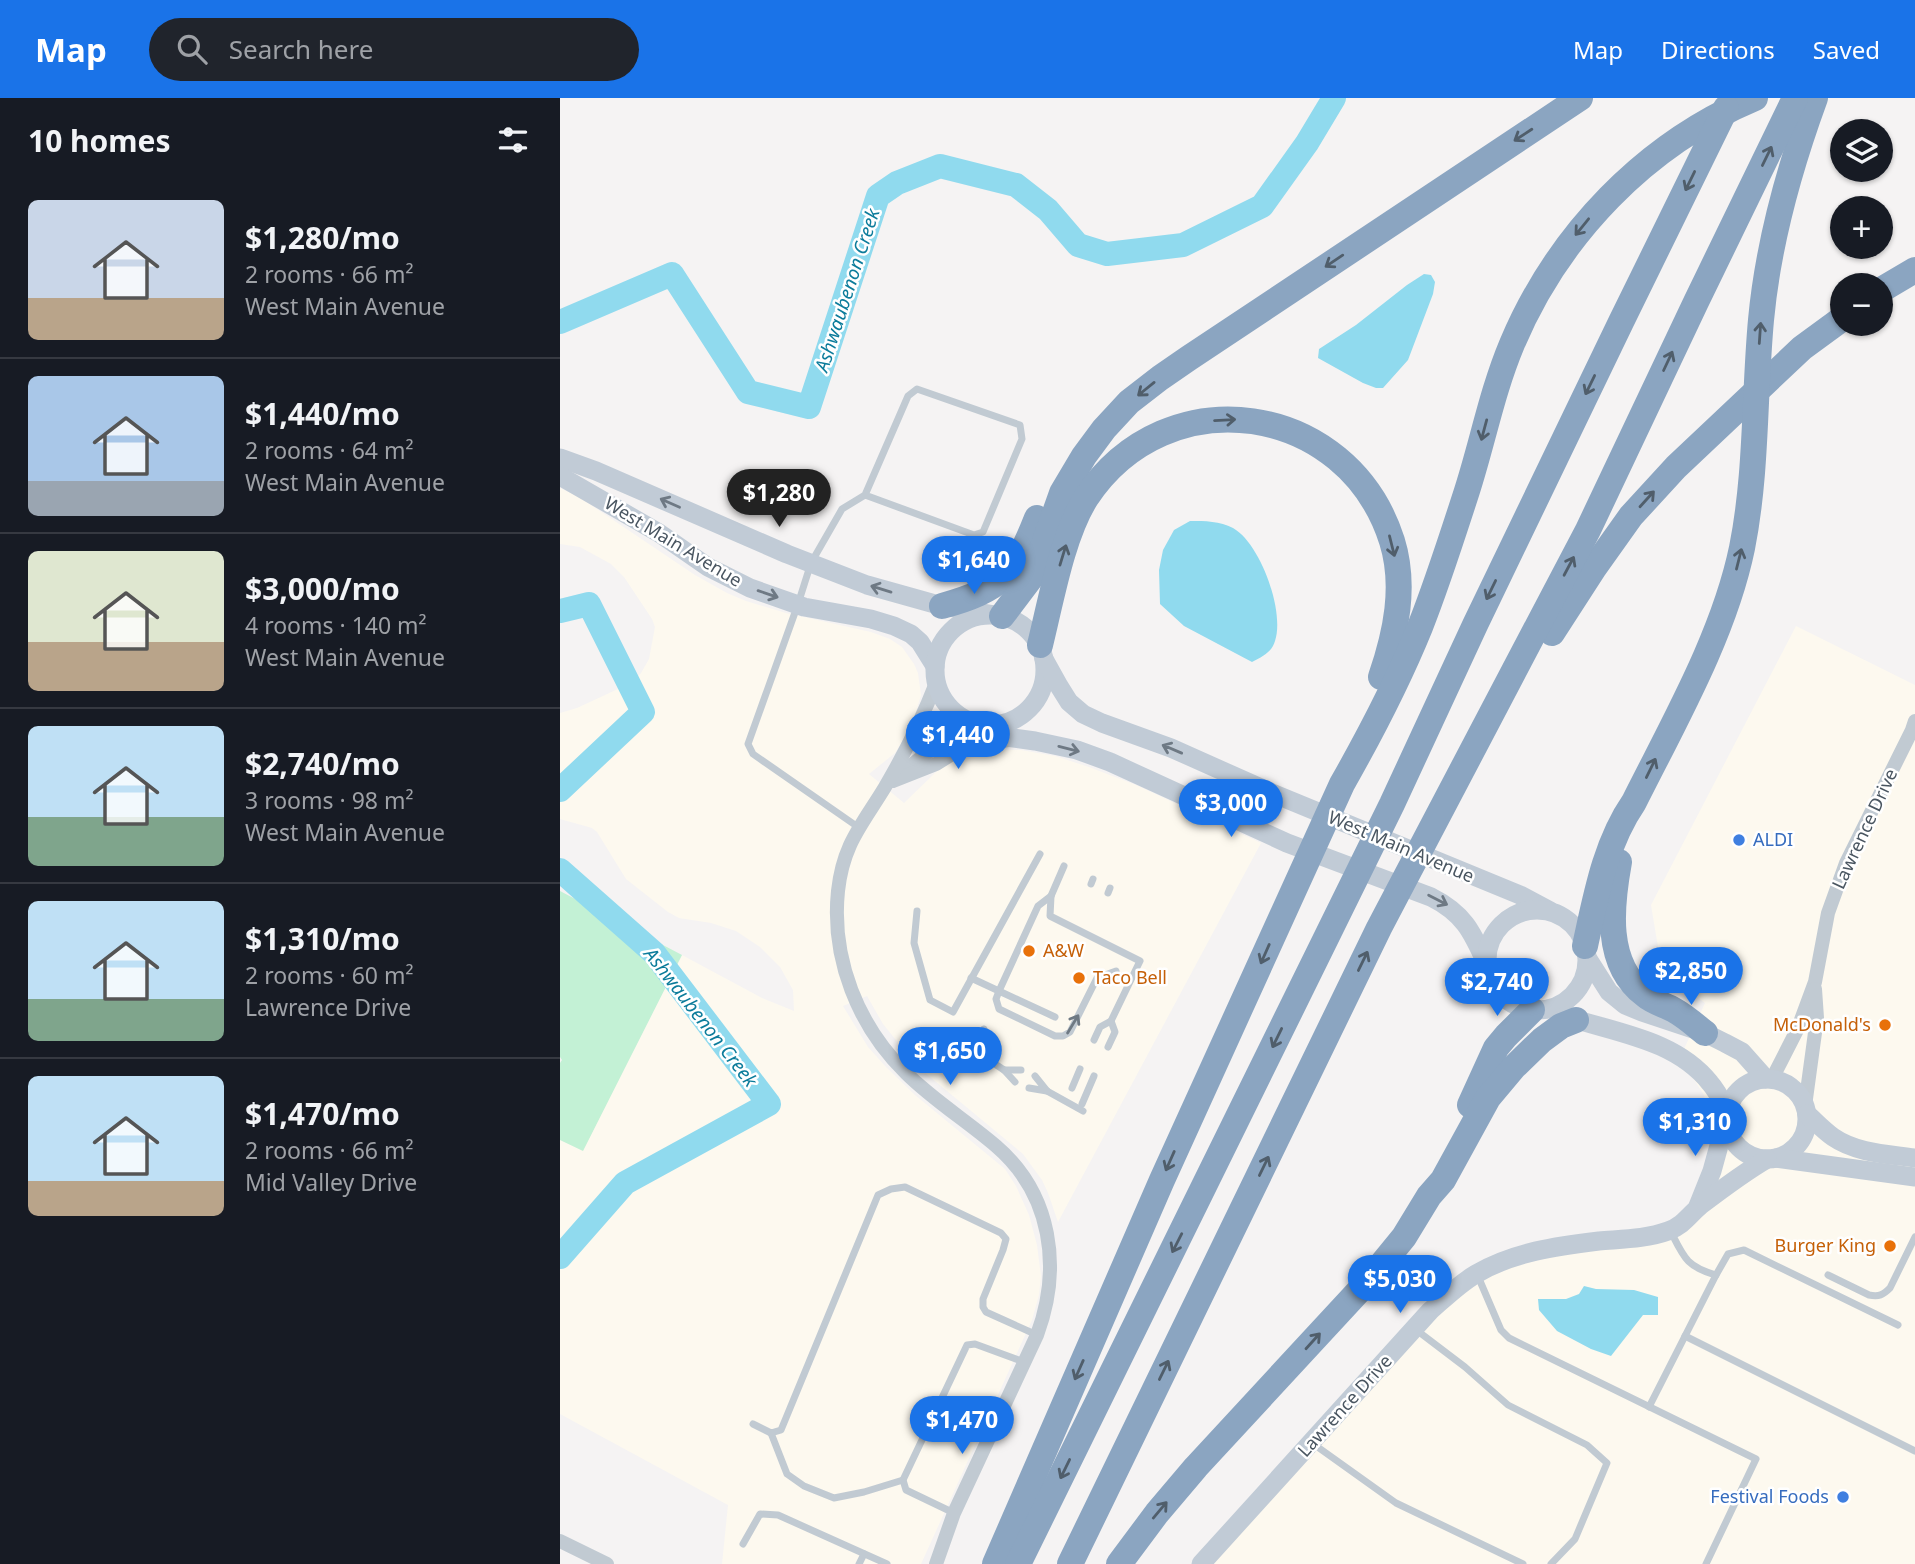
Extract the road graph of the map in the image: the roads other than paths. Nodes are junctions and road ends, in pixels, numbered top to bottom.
1 (1580, 98) edge
2 (1732, 98) edge
3 (1755, 98) edge
4 (1795, 98) edge
5 (1815, 98) edge
6 (1915, 270) edge
7 (1893, 283) edge
8 (1830, 328) edge
9 (1084, 456) junction
10 (560, 458) edge
11 (560, 476) edge
12 (866, 495) junction
13 (811, 563) junction
14 (798, 604) junction
15 (942, 606) junction
16 (998, 615) junction
17 (1042, 652) junction
18 (936, 674) junction
19 (1915, 721) edge
20 (979, 724) junction
21 (1019, 739) junction
22 (889, 784) junction
23 (1342, 784) junction
24 (1634, 802) junction
25 (1434, 821) junction
26 (858, 827) junction
27 (1040, 854) dead end
28 (1065, 866) dead end
29 (1051, 896) junction
30 (917, 911) dead end
31 (1549, 911) junction
32 (1074, 917) dead end
33 (1069, 926) junction
34 (1091, 926) dead end
35 (1087, 935) junction
36 (1586, 952) junction
37 (1486, 963) junction
38 (1116, 971) dead end
39 (971, 978) junction
40 (1815, 982) junction
41 (999, 991) junction
42 (1538, 1010) junction
43 (1055, 1017) dead end
44 (1576, 1020) junction
45 (1111, 1021) junction
46 (984, 1030) dead end
47 (1705, 1033) junction
48 (1094, 1040) dead end
49 (1108, 1047) dead end
50 (1080, 1069) dead end
51 (1004, 1070) junction
52 (1021, 1070) dead end
53 (1035, 1076) dead end
54 (1094, 1076) dead end
55 (1769, 1079) junction
56 (1015, 1082) dead end
57 (1029, 1088) dead end
58 (1072, 1088) dead end
59 (1047, 1091) junction
60 (1806, 1110) junction
61 (1727, 1115) junction
62 (1915, 1157) edge
63 (1771, 1159) junction
64 (1915, 1177) edge
65 (1429, 1196) junction
66 (1698, 1208) junction
67 (1670, 1230) junction
68 (1915, 1237) edge
69 (1477, 1274) junction
70 (1716, 1275) junction
71 (1828, 1275) dead end
72 (1898, 1325) dead end
73 (1415, 1329) junction
74 (1037, 1335) junction
75 (1685, 1336) junction
76 (1024, 1362) junction
77 (1649, 1407) junction
78 (753, 1424) dead end
79 (771, 1433) junction
80 (1311, 1443) junction
81 (1915, 1451) edge
82 (903, 1480) junction
83 (954, 1513) junction
84 (560, 1541) edge
85 (743, 1544) dead end
86 (864, 1554) junction
87 (607, 1564) edge
88 (859, 1564) edge
89 (887, 1564) edge
90 (936, 1564) edge
91 (995, 1564) edge
92 (1018, 1564) edge
93 (1070, 1564) edge
94 (1119, 1564) edge
95 (1201, 1564) edge
96 (1523, 1564) edge
97 (1551, 1564) edge
98 (1706, 1564) edge

1 -> 9 highway
2 -> 92 highway
3 -> 23 highway
25 -> 4 highway
24 -> 5 highway
6 - 7 highway
25 -> 8 highway
9 - 15 highway
9 - 16 highway
13 -> 10 main road, West Main Avenue
11 -> 14 main road, West Main Avenue
12 - 12 lane
12 - 13 lane
13 - 14 lane
15 -> 13 main road, West Main Avenue
14 - 18 main road, West Main Avenue
14 - 26 lane
15 - 16 main road, West Main Avenue
16 - 17 main road
16 - 18 main road
17 - 20 main road
17 -> 23 highway
31 -> 17 main road, West Main Avenue
18 - 20 main road
18 - 22 street
19 - 40 street, Lawrence Drive
20 - 21 main road, West Main Avenue
20 - 22 street
21 - 22 street
21 -> 37 main road, West Main Avenue
22 - 26 street
23 -> 91 highway
24 - 36 highway
24 - 47 highway
93 -> 25 highway
26 - 74 street
27 - 39 lane
28 - 29 lane
29 - 33 lane
29 - 41 lane
30 - 39 lane
31 - 36 main road
31 - 37 main road
32 - 33 lane
33 - 35 lane
34 - 35 lane
35 - 45 lane
36 - 42 main road
36 - 47 main road
37 - 42 main road
41 -> 38 lane
39 - 41 lane
40 - 55 street, Lawrence Drive
40 - 60 street, Lawrence Drive
41 - 43 lane
42 - 44 main road
42 - 65 highway
44 - 61 main road
44 - 65 highway
45 - 48 lane
45 - 49 lane
46 - 51 lane
47 - 55 main road
50 - 58 lane
51 - 52 lane
51 - 56 lane
53 - 59 lane
54 - 59 lane
55 - 60 main road
55 - 61 main road
57 - 59 lane
60 - 62 main road
60 - 63 main road
61 - 63 main road
61 - 66 main road
63 - 64 main road
63 - 66 main road, Lawrence Drive
94 -> 65 highway
66 - 67 main road, Lawrence Drive
67 - 69 main road, Lawrence Drive
67 - 70 lane
68 - 71 lane
69 - 73 main road, Lawrence Drive
69 - 77 lane
70 - 72 lane
70 - 75 lane
73 - 80 main road, Lawrence Drive
73 - 97 lane
74 - 76 street
74 - 79 lane
75 - 77 lane
75 - 81 lane
76 - 82 lane
76 - 83 street
77 - 98 lane
78 - 79 lane
79 - 82 lane
80 - 95 main road, Lawrence Drive
80 - 96 lane
82 - 83 lane
83 - 90 street
84 - 87 street
85 - 86 lane
86 - 88 lane
86 - 89 lane

